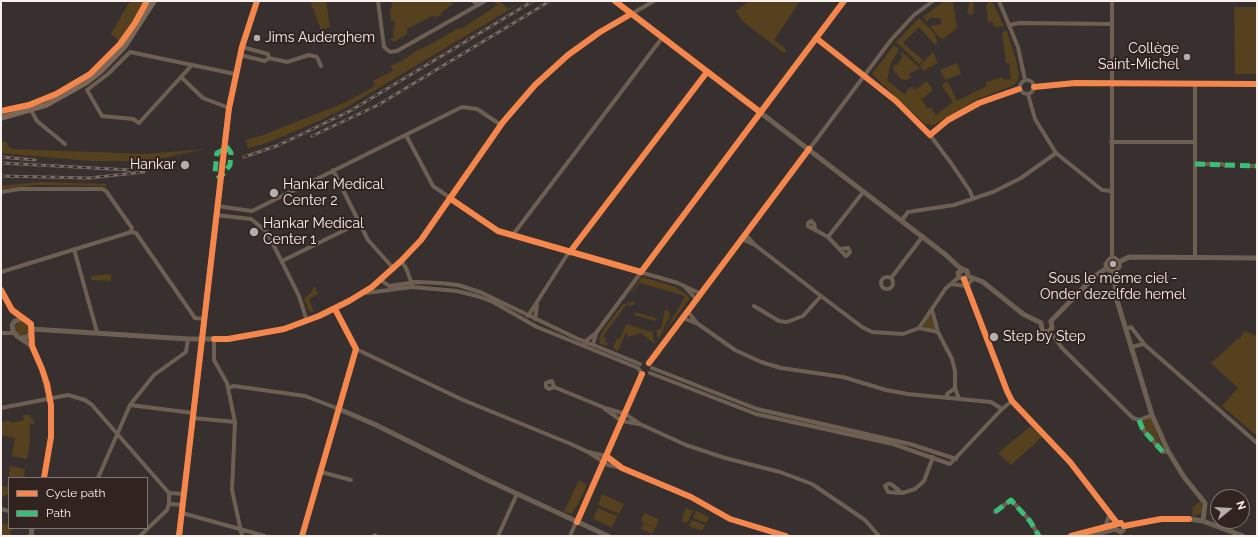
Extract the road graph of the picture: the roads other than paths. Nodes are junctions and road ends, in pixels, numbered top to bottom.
1 (154, 1) edge
2 (258, 1) edge
3 (378, 1) edge
4 (473, 1) edge
5 (485, 1) edge
6 (615, 1) edge
7 (654, 1) edge
8 (844, 1) edge
9 (933, 1) edge
10 (1000, 1) edge
11 (1112, 1) edge
12 (479, 5) junction
13 (631, 14) junction
14 (1112, 24) junction
15 (1010, 25) junction
16 (662, 38) junction
17 (816, 38) junction
18 (242, 47) junction
19 (240, 55) junction
20 (269, 58) junction
21 (191, 66) junction
22 (321, 66) dead end
23 (707, 72) junction
24 (235, 74) junction
25 (865, 75) junction
26 (181, 77) junction
27 (1025, 80) junction
28 (1112, 84) junction
29 (1195, 84) junction
30 (1257, 84) edge
31 (1034, 87) junction
32 (1020, 89) junction
33 (1028, 94) junction
34 (229, 108) junction
35 (31, 110) junction
36 (760, 112) junction
37 (1, 118) edge
38 (501, 125) junction
39 (406, 135) junction
40 (930, 135) junction
41 (1111, 142) junction
42 (1195, 142) junction
43 (65, 144) dead end
44 (809, 149) junction
45 (1056, 153) junction
46 (1195, 164) junction
47 (1226, 166) dead end
48 (1242, 166) dead end
49 (1257, 166) edge
50 (333, 170) junction
51 (864, 191) junction
52 (1111, 191) junction
53 (1, 192) edge
54 (451, 199) junction
55 (973, 199) junction
56 (217, 206) junction
57 (252, 211) junction
58 (216, 215) junction
59 (251, 218) junction
60 (902, 220) junction
61 (359, 223) junction
62 (816, 229) dead end
63 (131, 232) junction
64 (745, 234) junction
65 (512, 236) junction
66 (923, 236) junction
67 (828, 238) junction
68 (742, 239) junction
69 (755, 245) junction
70 (74, 249) junction
71 (840, 249) dead end
72 (570, 252) junction
73 (1112, 258) junction
74 (1194, 258) junction
75 (1257, 258) edge
76 (282, 261) junction
77 (401, 261) junction
78 (1119, 262) junction
79 (1107, 268) junction
80 (394, 269) junction
81 (1114, 271) junction
82 (1, 272) edge
83 (641, 272) junction
84 (962, 275) junction
85 (891, 278) dead end
86 (974, 278) junction
87 (381, 280) junction
88 (951, 284) junction
89 (412, 285) junction
90 (458, 285) junction
91 (684, 286) junction
92 (966, 286) junction
93 (1, 290) edge
94 (457, 291) junction
95 (364, 293) junction
96 (701, 294) junction
97 (821, 296) junction
98 (486, 297) junction
99 (697, 300) junction
100 (537, 305) junction
101 (754, 306) dead end
102 (335, 308) junction
103 (509, 309) junction
104 (12, 310) junction
105 (932, 310) junction
106 (688, 312) junction
107 (532, 317) junction
108 (23, 318) junction
109 (683, 318) junction
110 (204, 319) junction
111 (307, 321) junction
112 (1051, 321) junction
113 (13, 323) junction
114 (529, 323) junction
115 (1041, 323) junction
116 (698, 324) junction
117 (919, 328) junction
118 (1126, 329) junction
119 (32, 331) junction
120 (1050, 331) junction
121 (97, 332) junction
122 (938, 332) junction
123 (1, 333) edge
124 (13, 333) junction
125 (596, 333) junction
126 (21, 338) junction
127 (188, 339) junction
128 (202, 339) junction
129 (214, 339) junction
130 (576, 340) junction
131 (585, 344) junction
132 (593, 345) junction
133 (1145, 345) junction
134 (32, 346) junction
135 (1132, 347) junction
136 (356, 349) junction
137 (649, 363) junction
138 (639, 366) junction
139 (652, 368) junction
140 (650, 373) junction
141 (642, 374) junction
142 (554, 386) dead end
143 (228, 388) junction
144 (955, 388) junction
145 (50, 398) junction
146 (947, 398) junction
147 (959, 399) junction
148 (1012, 401) junction
149 (130, 405) junction
150 (1, 408) edge
151 (605, 408) junction
152 (339, 409) junction
153 (1002, 409) junction
154 (625, 414) junction
155 (1152, 415) junction
156 (193, 416) junction
157 (1139, 420) junction
158 (622, 421) junction
159 (235, 422) junction
160 (640, 424) junction
161 (117, 435) junction
162 (1257, 443) edge
163 (1168, 451) junction
164 (588, 452) junction
165 (935, 453) junction
166 (606, 456) junction
167 (933, 458) junction
168 (956, 459) junction
169 (603, 463) junction
170 (321, 472) junction
171 (44, 477) edge
172 (98, 477) edge
173 (350, 480) dead end
174 (899, 492) dead end
175 (169, 493) junction
176 (184, 494) junction
177 (517, 494) junction
178 (169, 504) junction
179 (183, 505) junction
180 (182, 512) junction
181 (995, 512) dead end
182 (1110, 514) junction
183 (1204, 521) junction
184 (577, 522) junction
185 (1105, 526) junction
186 (1116, 526) junction
187 (148, 528) edge
188 (240, 528) junction
189 (147, 529) edge
190 (1124, 531) edge
191 (140, 536) edge
192 (179, 536) edge
193 (242, 536) edge
194 (265, 536) edge
195 (302, 536) edge
196 (498, 536) edge
197 (570, 536) edge
198 (608, 536) edge
199 (786, 536) edge
200 (879, 536) edge
201 (1039, 536) edge
202 (1071, 536) edge
203 (1089, 536) edge
204 (1243, 536) edge

1 - 35 main road
2 - 18 main road
3 - 12 street
4 - 12 street
5 - 12 street
6 - 13 street
7 - 13 street
8 - 17 street
9 - 25 street
10 - 15 street
11 - 14 street
13 - 16 street
13 - 38 street
14 - 15 street
14 - 28 street
15 - 27 street
16 - 23 street
16 - 65 street
17 - 25 street
17 - 36 street
18 - 19 main road
18 - 20 street
19 - 20 street
19 - 24 main road
20 - 22 street
21 - 24 street
21 - 26 street
21 - 26 street
23 - 36 street
23 - 72 street
24 - 34 main road
25 - 40 street
25 - 44 street
26 - 34 street
27 - 31 street
27 - 32 street
28 - 29 street
28 - 31 street
28 - 41 street
29 - 30 street
29 - 42 street
31 - 33 street
32 - 33 street
32 - 40 street
33 - 45 street
34 - 56 main road
35 - 37 main road
35 - 43 street
36 - 44 street
36 - 83 street
38 - 39 street
38 - 54 street
39 - 50 street
39 - 54 street
40 - 55 street
41 - 42 street
41 - 52 street
42 - 46 street
44 - 51 street
44 - 64 street
45 - 52 street
45 - 55 street
46 - 47 street
46 - 74 street
48 - 49 street
50 - 57 street
50 - 61 street
51 - 60 street
51 - 67 street
52 - 73 street
53 - 63 street
54 - 65 street
54 - 77 street
55 - 60 street
56 - 57 street
56 - 58 main road
57 - 59 street
58 - 59 street
58 - 110 main road
59 - 76 street
60 - 66 street
61 - 76 street
61 - 80 street
62 - 67 street
63 - 70 street
63 - 110 street
64 - 68 street
64 - 69 street
65 - 72 street
66 - 84 street
66 - 85 street
67 - 71 street
68 - 69 street
68 - 96 street
69 - 97 street
70 - 82 street
70 - 121 street
72 - 83 street
72 - 100 street
73 - 78 street
73 - 79 street
74 - 75 street
74 - 78 street
76 - 111 street
77 - 80 street
77 - 89 street
78 - 81 street
79 - 81 street
79 - 112 street
80 - 87 street
81 - 118 street
83 - 91 street
83 - 125 street
84 - 86 street
84 - 88 street
84 - 92 street
86 - 92 street
86 - 115 street
87 - 89 street
87 - 95 street
88 - 92 street
88 - 105 street
89 - 90 street
89 - 94 street
89 - 95 street
90 - 94 street
90 - 98 street
91 - 96 street
91 - 99 street
92 - 148 street
93 - 104 street
94 - 98 street
95 - 102 street
96 - 99 street
97 - 101 street
97 - 117 street
98 - 103 street
99 - 106 street
100 - 107 street
100 - 107 street
102 - 111 street
102 - 136 street
103 - 107 street
103 - 114 street
104 - 108 street
104 - 113 street
105 - 117 street
105 - 122 street
106 - 109 street
106 - 116 street
107 - 114 street
107 - 130 street
108 - 113 street
108 - 119 street
109 - 116 street
109 - 137 street
110 - 128 main road
111 - 129 street
112 - 115 street
112 - 120 street
113 - 124 street
114 - 130 street
115 - 120 street
116 - 146 street
117 - 122 street
118 - 133 street
118 - 135 street
119 - 121 street
119 - 126 street
119 - 134 street
120 - 157 street
121 - 127 street
122 - 144 street
123 - 124 street
124 - 126 street
125 - 131 street
125 - 132 street
126 - 134 street
127 - 128 street
127 - 149 street
128 - 129 street
128 - 156 main road
129 - 143 street
130 - 131 street
131 - 132 street
131 - 138 street
132 - 138 street
133 - 135 street
133 - 162 street
134 - 145 street
135 - 155 street
136 - 152 street
136 - 164 street
137 - 138 street
137 - 139 street
138 - 141 street
139 - 140 street
139 - 165 street
140 - 141 street
140 - 167 street
141 - 154 street
142 - 151 street
143 - 152 street
143 - 159 street
144 - 146 street
144 - 147 street
145 - 150 street
145 - 161 street
145 - 171 street
146 - 147 street
147 - 153 street
148 - 153 street
148 - 182 street
149 - 156 street
149 - 161 street
151 - 154 street
151 - 158 street
152 - 170 street
152 - 177 street
153 - 168 street
154 - 158 street
154 - 160 street
155 - 157 street
155 - 163 street
156 - 159 street
156 - 176 main road
157 - 163 street
158 - 160 street
158 - 166 street
159 - 188 street
160 - 200 street
161 - 172 street
161 - 175 street
163 - 183 street
164 - 166 street
164 - 169 street
165 - 167 street
165 - 168 street
166 - 169 street
167 - 168 street
167 - 174 street
169 - 184 street
169 - 199 street
170 - 173 street
170 - 195 street
175 - 176 street
175 - 178 street
176 - 179 main road
177 - 184 street
177 - 196 street
178 - 179 street
178 - 187 street
179 - 180 main road
180 - 188 street
180 - 192 main road
181 - 201 street
182 - 185 street
182 - 186 street
183 - 190 street
183 - 204 street
184 - 197 street
184 - 198 street
185 - 186 street
185 - 202 street
186 - 190 street
186 - 190 street
186 - 203 street
188 - 193 street
188 - 194 street
189 - 191 street

